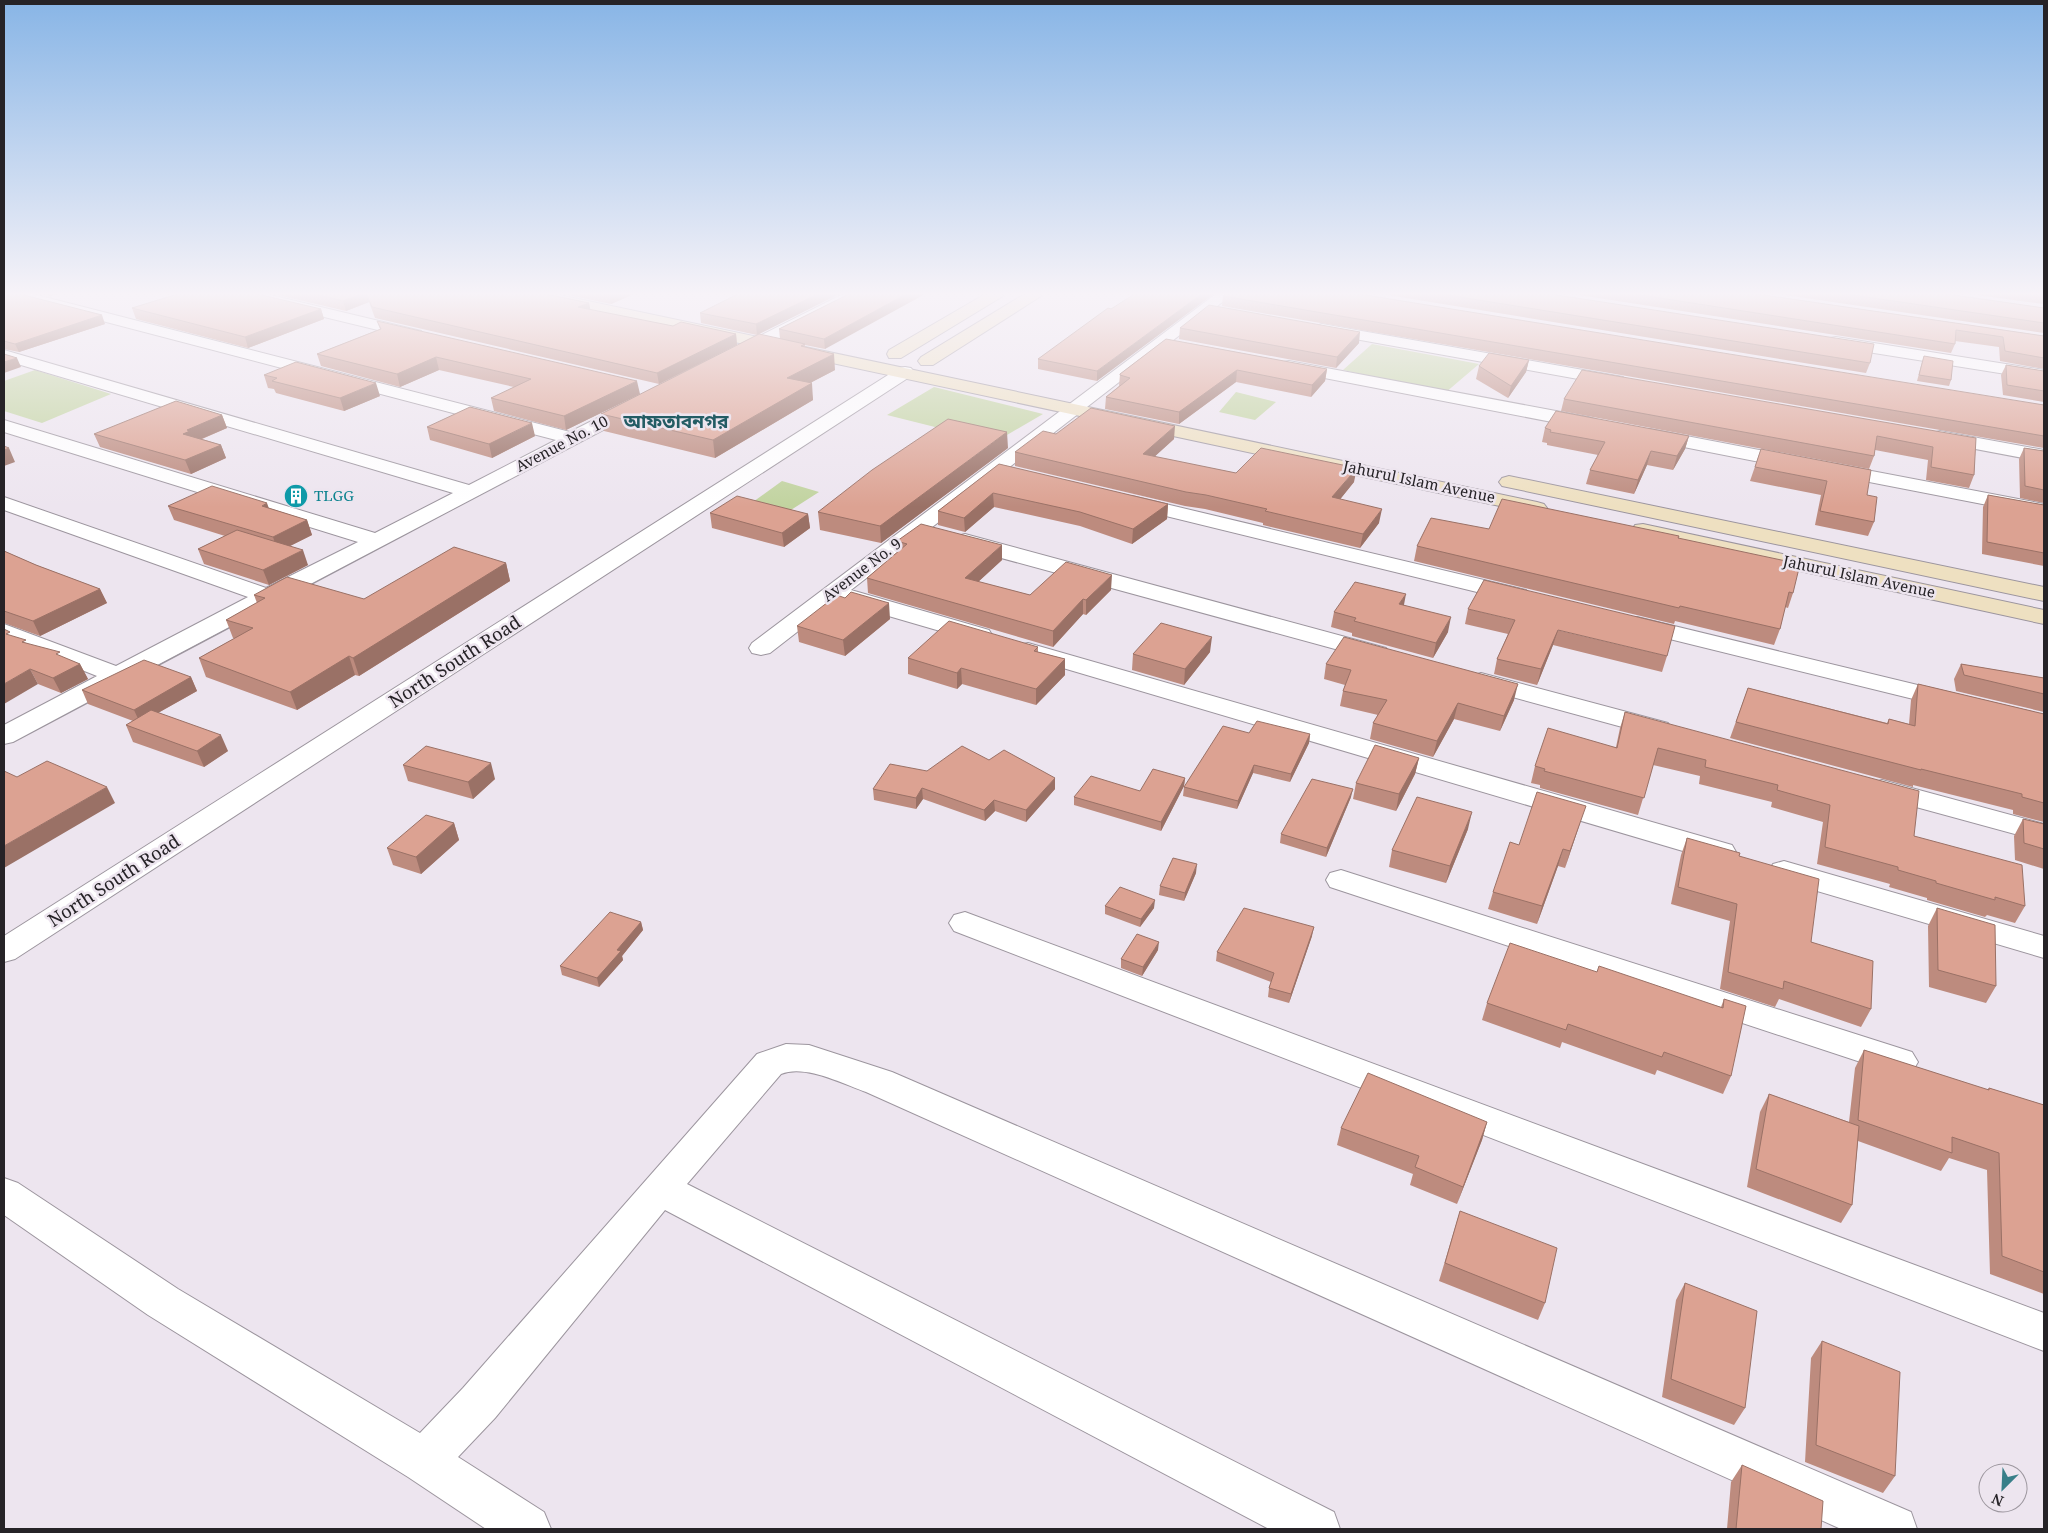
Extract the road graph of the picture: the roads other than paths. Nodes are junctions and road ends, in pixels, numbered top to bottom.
1 (37, 365) edge
2 (287, 365) edge
3 (898, 365) edge
4 (906, 365) edge
5 (945, 365) edge
6 (1136, 365) edge
7 (1277, 365) edge
8 (1521, 365) edge
9 (1979, 365) edge
10 (2044, 375) edge
11 (1632, 384) edge
12 (654, 396) edge
13 (1102, 396) junction
14 (1074, 408) junction
15 (4, 426) edge
16 (1603, 426) edge
17 (1632, 432) edge
18 (1926, 435) edge
19 (570, 438) junction
20 (2044, 456) edge
21 (995, 469) junction
22 (1024, 476) edge
23 (1495, 480) dead end
24 (472, 492) junction
25 (1111, 497) edge
26 (4, 503) edge
27 (2044, 510) edge
28 (1553, 511) edge
29 (1621, 526) edge
30 (917, 528) junction
31 (377, 542) junction
32 (832, 592) junction
33 (2044, 594) edge
34 (267, 596) junction
35 (1539, 600) edge
36 (2044, 617) edge
37 (1617, 619) edge
38 (4, 630) edge
39 (761, 648) dead end
40 (1399, 659) edge
41 (1456, 674) edge
42 (116, 675) junction
43 (1966, 703) edge
44 (1678, 734) edge
45 (4, 736) edge
46 (1861, 784) edge
47 (2044, 834) edge
48 (1341, 880) dead end
49 (965, 923) dead end
50 (2044, 946) edge
51 (4, 951) edge
52 (1930, 1072) edge
53 (660, 1189) junction
54 (4, 1194) edge
55 (2044, 1332) edge
56 (424, 1461) junction
57 (527, 1529) edge
58 (1317, 1529) edge
59 (1894, 1529) edge

1 - 24 street
2 - 19 street
3 - 51 street, North South Road
4 - 14 street, Jahurul Islam Avenue
5 - 13 street, Jahurul Islam Avenue
6 - 13 street, Avenue No. 9
7 - 16 street
8 - 11 street
9 - 10 street
12 - 19 street, Avenue No. 10
13 - 14 street, Avenue No. 9
14 - 21 street, Avenue No. 9
14 - 28 street, Jahurul Islam Avenue
15 - 31 street
17 - 27 street
18 - 20 street
19 - 24 street, Avenue No. 10
21 - 22 street
21 - 30 street, Avenue No. 9
23 - 33 street, Jahurul Islam Avenue
24 - 31 street, Avenue No. 10
25 - 35 street
26 - 34 street
29 - 36 street, Jahurul Islam Avenue
30 - 32 street, Avenue No. 9
30 - 40 street
31 - 34 street, Avenue No. 10
32 - 39 street, Avenue No. 9
32 - 50 street
34 - 42 street, Avenue No. 10
37 - 43 street
38 - 42 street
41 - 44 street
42 - 45 street, Avenue No. 10
46 - 47 street
48 - 52 street
49 - 55 street
53 - 56 street
53 - 58 street
53 - 59 street
54 - 56 street
56 - 57 street

